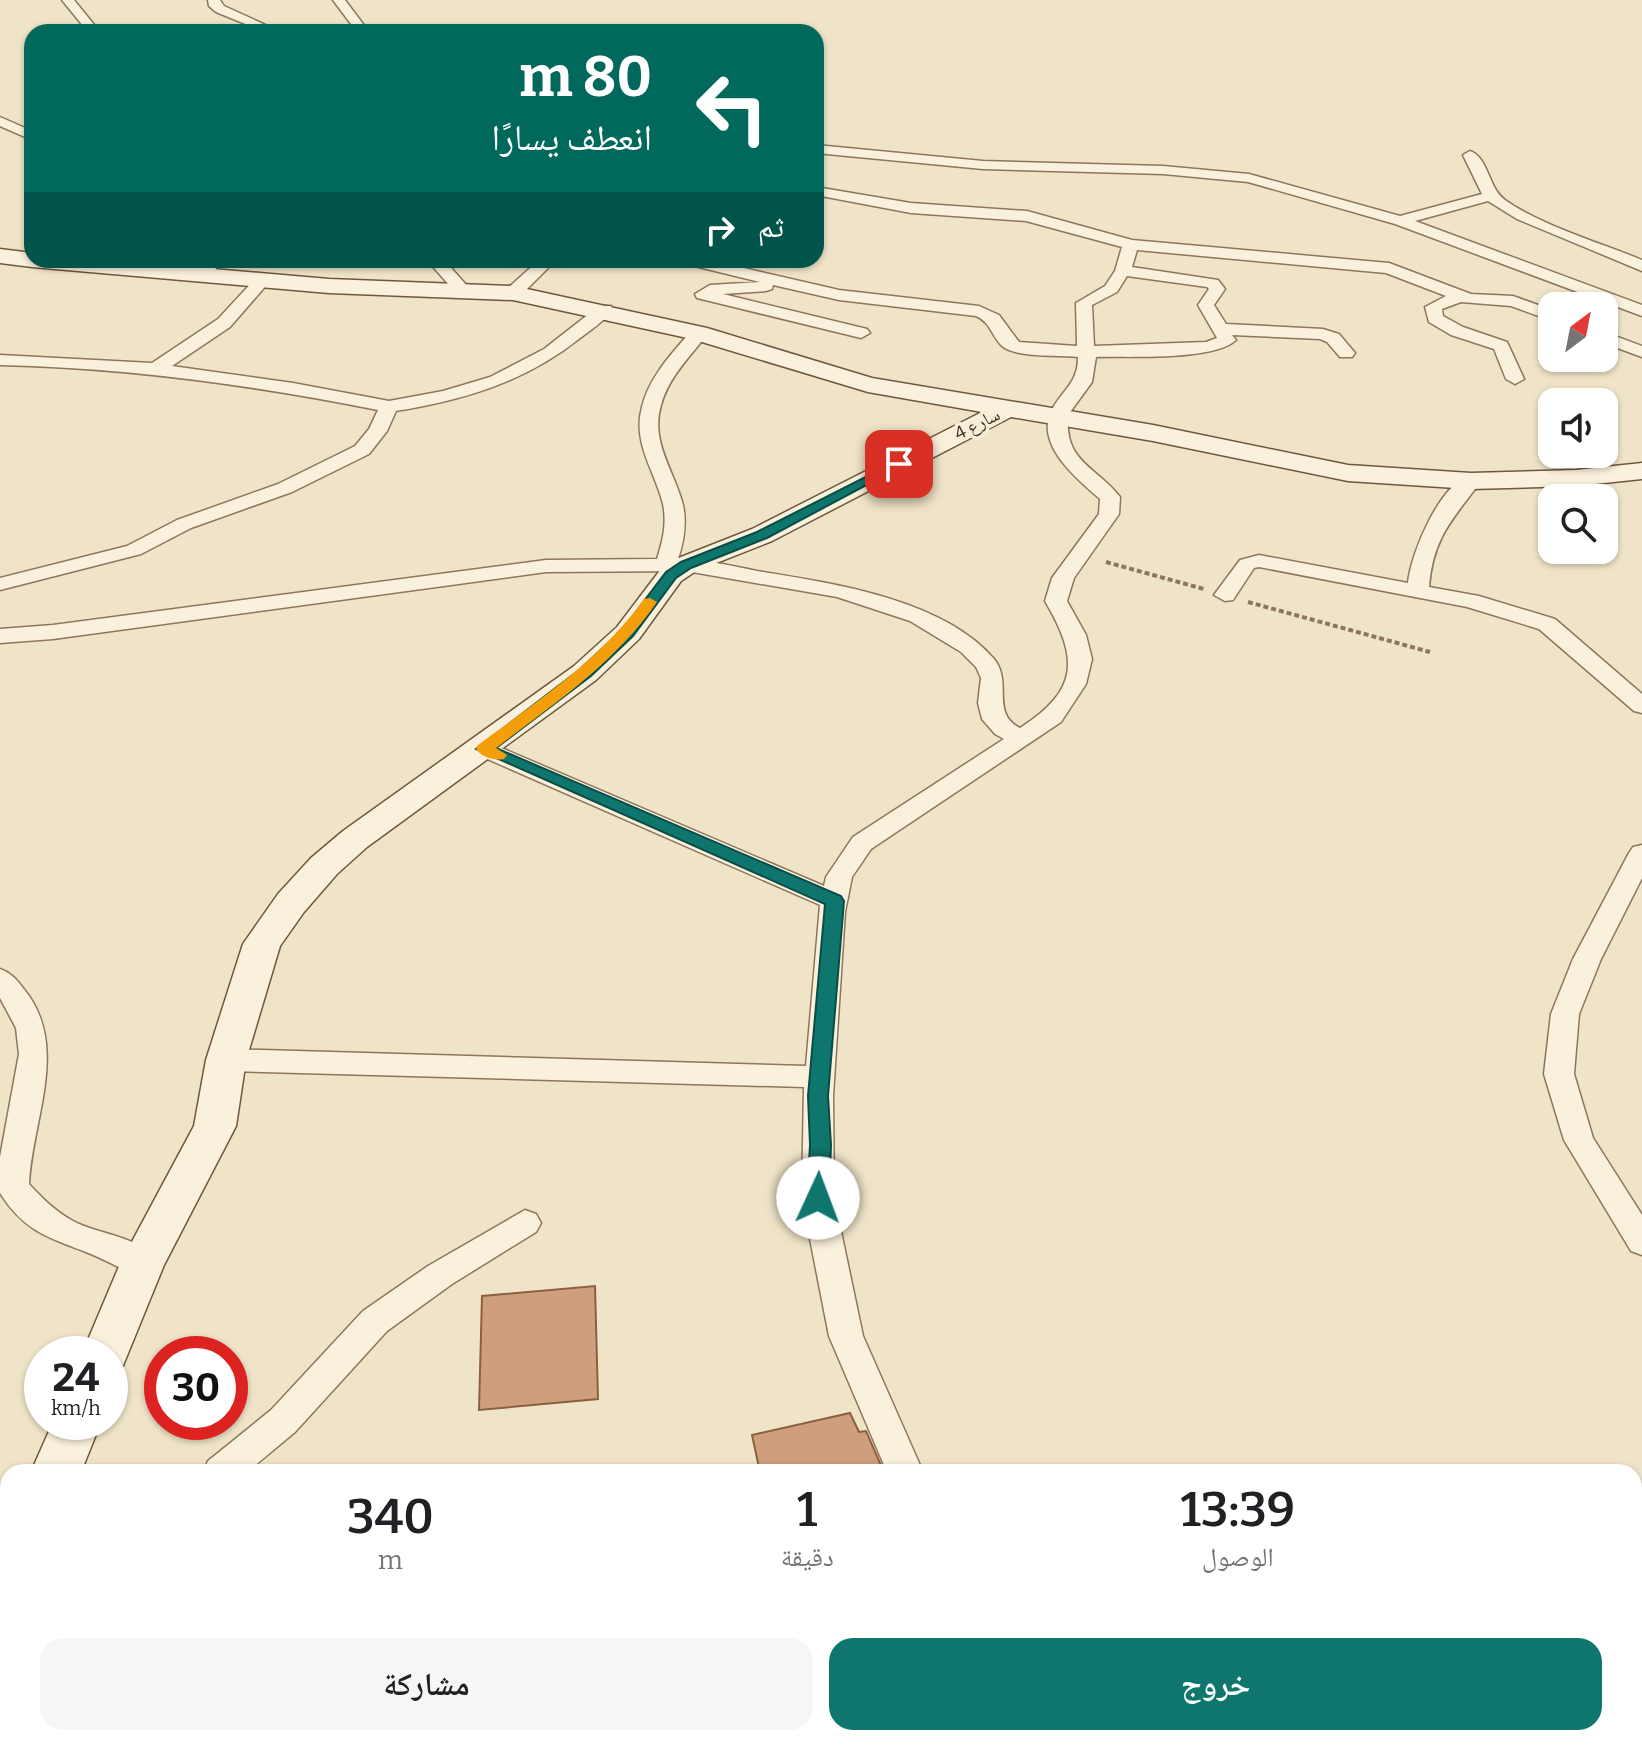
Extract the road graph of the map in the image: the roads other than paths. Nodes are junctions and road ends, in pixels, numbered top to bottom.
1 (68, 0) edge
2 (214, 0) edge
3 (339, 0) edge
4 (88, 24) edge
5 (256, 24) edge
6 (357, 24) edge
7 (0, 121) edge
8 (24, 132) edge
9 (824, 150) edge
10 (1470, 155) dead end
11 (824, 192) edge
12 (1490, 196) junction
13 (1400, 221) junction
14 (1131, 245) junction
15 (0, 256) edge
16 (24, 259) edge
17 (1642, 266) edge
18 (208, 268) edge
19 (442, 268) edge
20 (540, 268) edge
21 (720, 268) edge
22 (1123, 271) junction
23 (262, 281) junction
24 (777, 282) junction
25 (463, 291) junction
26 (513, 293) junction
27 (1460, 296) junction
28 (605, 310) junction
29 (1538, 310) edge
30 (1642, 311) edge
31 (1218, 329) junction
32 (699, 333) junction
33 (861, 333) dead end
34 (1618, 343) edge
35 (1087, 352) junction
36 (1642, 352) edge
37 (1346, 353) dead end
38 (0, 360) edge
39 (155, 369) junction
40 (1515, 379) dead end
41 (389, 407) junction
42 (1009, 408) junction
43 (1058, 418) junction
44 (1642, 471) edge
45 (1471, 481) junction
46 (676, 565) junction
47 (0, 584) edge
48 (1418, 590) junction
49 (1225, 595) dead end
50 (0, 636) edge
51 (1642, 706) edge
52 (1021, 738) junction
53 (484, 749) junction
54 (1642, 853) edge
55 (835, 901) junction
56 (0, 979) edge
57 (226, 1060) junction
58 (821, 1077) junction
59 (525, 1223) dead end
60 (1642, 1242) edge
61 (142, 1264) junction
62 (112, 1336) edge
63 (69, 1440) edge
64 (59, 1464) edge
65 (231, 1464) edge
66 (902, 1464) edge

1 - 4 street
2 - 5 street
3 - 6 street
7 - 8 street
9 - 13 street
10 - 12 street
11 - 14 street
12 - 13 street
12 - 17 street
13 - 30 street
14 - 22 street
14 - 27 street
15 - 16 main road
18 - 23 main road
19 - 25 street
20 - 26 street
21 - 24 street
22 - 31 street
22 - 35 street
23 - 25 main road
23 - 39 street
24 - 33 street
24 - 35 street
25 - 26 main road
26 - 28 main road
27 - 29 street
27 - 40 street
28 - 32 main road
28 - 41 street
31 - 35 street
31 - 37 street
32 - 42 main road
32 - 46 street
34 - 36 street
35 - 43 street
38 - 39 street
39 - 41 street
41 - 47 street
42 - 43 main road
42 - 46 main road, سارع 4
43 - 45 main road
43 - 52 street
44 - 45 main road
45 - 48 street
46 - 50 street
46 - 52 street
46 - 53 main road
48 - 49 street
48 - 51 street
52 - 55 street
53 - 55 street
53 - 57 main road
54 - 60 street
55 - 58 street
56 - 61 street
57 - 58 street
57 - 61 main road
58 - 66 street
59 - 65 street
61 - 62 main road
63 - 64 main road

